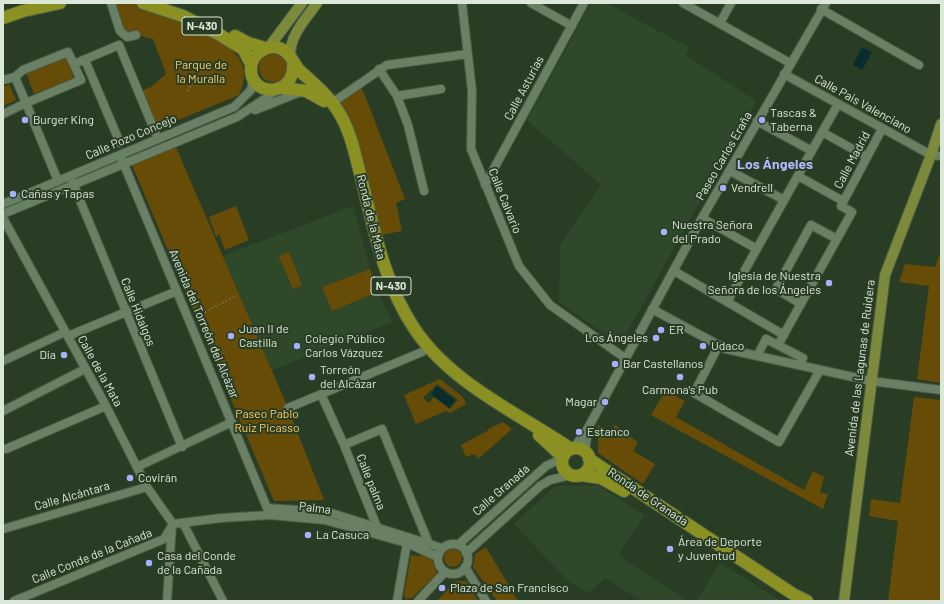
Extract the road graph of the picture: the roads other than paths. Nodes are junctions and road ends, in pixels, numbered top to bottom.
1 (34, 3) edge
2 (60, 3) edge
3 (111, 3) edge
4 (143, 3) edge
5 (168, 3) edge
6 (302, 3) edge
7 (317, 3) edge
8 (462, 3) edge
9 (531, 3) edge
10 (584, 3) edge
11 (683, 3) edge
12 (731, 3) edge
13 (823, 6) edge
14 (3, 13) edge
15 (3, 18) edge
16 (720, 23) junction
17 (572, 26) junction
18 (136, 36) dead end
19 (267, 48) junction
20 (468, 54) junction
21 (85, 60) junction
22 (292, 60) junction
23 (790, 63) junction
24 (74, 64) junction
25 (251, 64) junction
26 (919, 66) dead end
27 (379, 69) junction
28 (784, 74) junction
29 (15, 77) junction
30 (253, 78) junction
31 (3, 80) edge
32 (279, 89) junction
33 (441, 89) dead end
34 (306, 91) junction
35 (397, 96) junction
36 (26, 103) junction
37 (332, 103) junction
38 (838, 104) junction
39 (3, 114) edge
40 (238, 116) junction
41 (758, 121) junction
42 (941, 124) edge
43 (882, 129) junction
44 (822, 132) junction
45 (158, 139) junction
46 (120, 143) dead end
47 (812, 151) junction
48 (120, 155) junction
49 (936, 156) edge
50 (867, 157) junction
51 (123, 164) junction
52 (730, 171) junction
53 (70, 176) junction
54 (798, 176) junction
55 (58, 181) junction
56 (74, 185) junction
57 (486, 185) junction
58 (424, 191) dead end
59 (784, 200) junction
60 (843, 201) junction
61 (3, 204) edge
62 (3, 214) edge
63 (3, 218) edge
64 (702, 218) junction
65 (837, 239) junction
66 (757, 249) junction
67 (674, 271) junction
68 (177, 291) junction
69 (727, 302) junction
70 (801, 304) junction
71 (652, 309) junction
72 (125, 312) junction
73 (66, 334) junction
74 (784, 335) junction
75 (719, 345) junction
76 (778, 345) junction
77 (422, 352) junction
78 (757, 356) junction
79 (625, 358) junction
80 (3, 361) edge
81 (800, 365) junction
82 (85, 368) junction
83 (820, 370) junction
84 (871, 381) junction
85 (941, 390) edge
86 (321, 394) junction
87 (106, 406) junction
88 (288, 408) dead end
89 (3, 411) edge
90 (232, 422) junction
91 (588, 428) junction
92 (344, 445) junction
93 (182, 447) junction
94 (3, 449) edge
95 (568, 453) junction
96 (587, 455) junction
97 (137, 467) junction
98 (576, 475) junction
99 (147, 487) junction
100 (268, 512) junction
101 (183, 523) junction
102 (172, 524) junction
103 (377, 527) junction
104 (3, 529) edge
105 (406, 544) junction
106 (429, 544) junction
107 (458, 545) junction
108 (442, 548) junction
109 (466, 553) junction
110 (438, 557) junction
111 (465, 567) junction
112 (446, 572) junction
113 (791, 600) edge
114 (14, 601) edge
115 (168, 601) edge
116 (223, 601) edge
117 (397, 601) edge
118 (418, 601) edge
119 (486, 601) edge
120 (807, 601) edge
121 (844, 601) edge

1 - 14 highway
2 - 15 highway
3 - 18 street
4 - 25 highway, N-430
5 - 19 highway, N-430
6 - 19 main road
7 - 22 main road
8 - 20 street, Calle Calvario
9 - 17 street
10 - 17 street, Calle Asturias
11 - 16 street
12 - 16 street
13 - 23 street, Paseo Carlos Eraña
13 - 26 street
16 - 23 street
17 - 57 street, Calle Asturias
19 - 22 highway, N-430
19 - 25 highway
20 - 27 street
20 - 57 street, Calle Calvario
21 - 24 street
21 - 45 street
21 - 46 street
22 - 32 highway
22 - 37 highway, Ronda de la Mata / N-430
23 - 28 street, Paseo Carlos Eraña
24 - 29 street
24 - 36 street
25 - 30 highway, N-430
27 - 35 street
27 - 37 street
28 - 38 street, Calle Pais Valenciano
28 - 41 street, Paseo Carlos Eraña
29 - 31 street
29 - 36 street
30 - 32 highway, N-430
30 - 45 street, Calle Pozo Concejo
32 - 34 highway, Ronda de la Mata / N-430
32 - 40 street, Calle Pozo Concejo
33 - 35 street
34 - 40 street, Calle Pozo Concejo
34 - 77 highway, Ronda de la Mata / N-430
35 - 58 street
36 - 39 street
36 - 55 street
37 - 95 highway, Ronda de la Mata / N-430
38 - 43 street, Calle Pais Valenciano
38 - 44 street
40 - 51 street, Calle Pozo Concejo
41 - 47 street
41 - 52 street, Paseo Carlos Eraña
42 - 49 main road, Avenida de las Lagunas de Ruidera
43 - 49 street, Calle Pais Valenciano
43 - 50 street, Calle Madrid
44 - 47 street
44 - 50 street
45 - 48 street, Calle Pozo Concejo
47 - 54 street
48 - 51 street, Avenida del Torreón del Alcázar
48 - 53 street, Calle Pozo Concejo
49 - 84 main road, Avenida de las Lagunas de Ruidera
50 - 60 street, Calle Madrid
51 - 56 street, Calle Pozo Concejo
51 - 68 street, Avenida del Torreón del Alcázar
52 - 59 street
52 - 64 street, Paseo Carlos Eraña
53 - 55 street, Calle Pozo Concejo
53 - 56 street, Calle Hidalgos
54 - 59 street
54 - 60 street
55 - 61 street, Calle Pozo Concejo
56 - 62 street, Calle Pozo Concejo
56 - 72 street, Calle Hidalgos
57 - 79 street, Calle Calvario
59 - 66 street
60 - 65 street, Calle Madrid
63 - 73 street, Calle de la Mata
64 - 66 street
64 - 67 street, Paseo Carlos Eraña
65 - 70 street, Calle Madrid
65 - 70 street
66 - 69 street
67 - 69 street
67 - 71 street, Paseo Carlos Eraña
68 - 72 street
68 - 90 street, Avenida del Torreón del Alcázar
69 - 74 street
70 - 74 street, Calle Madrid
71 - 75 street
71 - 79 street, Paseo Carlos Eraña
72 - 73 street
72 - 93 street, Calle Hidalgos
73 - 80 street
73 - 82 street, Calle de la Mata
74 - 76 street, Calle Madrid
75 - 78 street
75 - 83 street
76 - 78 street
76 - 81 street
77 - 86 street
77 - 95 highway, Ronda de la Mata / N-430
78 - 81 street
79 - 91 street, Paseo Carlos Eraña
81 - 83 street
82 - 87 street, Calle de la Mata
82 - 89 street
83 - 84 street
84 - 85 street
84 - 121 main road, Avenida de las Lagunas de Ruidera
86 - 88 street
86 - 92 street, Calle palma
87 - 94 street
87 - 97 street, Calle de la Mata
90 - 93 street
90 - 100 street, Avenida del Torreón del Alcázar
91 - 95 street, Paseo Carlos Eraña
91 - 96 street, Paseo Carlos Eraña
92 - 103 street, Calle palma
92 - 106 street
93 - 97 street
95 - 96 highway, N-430
95 - 98 highway, N-430
95 - 107 street, Calle Granada
96 - 98 highway
96 - 120 highway, Ronda de Granada / N-430
97 - 99 street, Calle de la Mata
98 - 109 street, Calle Granada
98 - 113 highway, Ronda de Granada
99 - 102 street, Calle de la Mata
99 - 104 street, Calle Alcántara
100 - 101 street, Palma
100 - 103 street, Palma
100 - 105 street, Palma
101 - 102 street
101 - 116 street
102 - 114 street, Calle Conde de la Cañada
102 - 115 street
103 - 106 street, Palma
105 - 110 street, Palma
105 - 117 street
106 - 108 street, Palma
107 - 108 street
107 - 109 street
108 - 110 street
109 - 111 street
110 - 112 street
111 - 112 street
111 - 119 street
112 - 118 street

